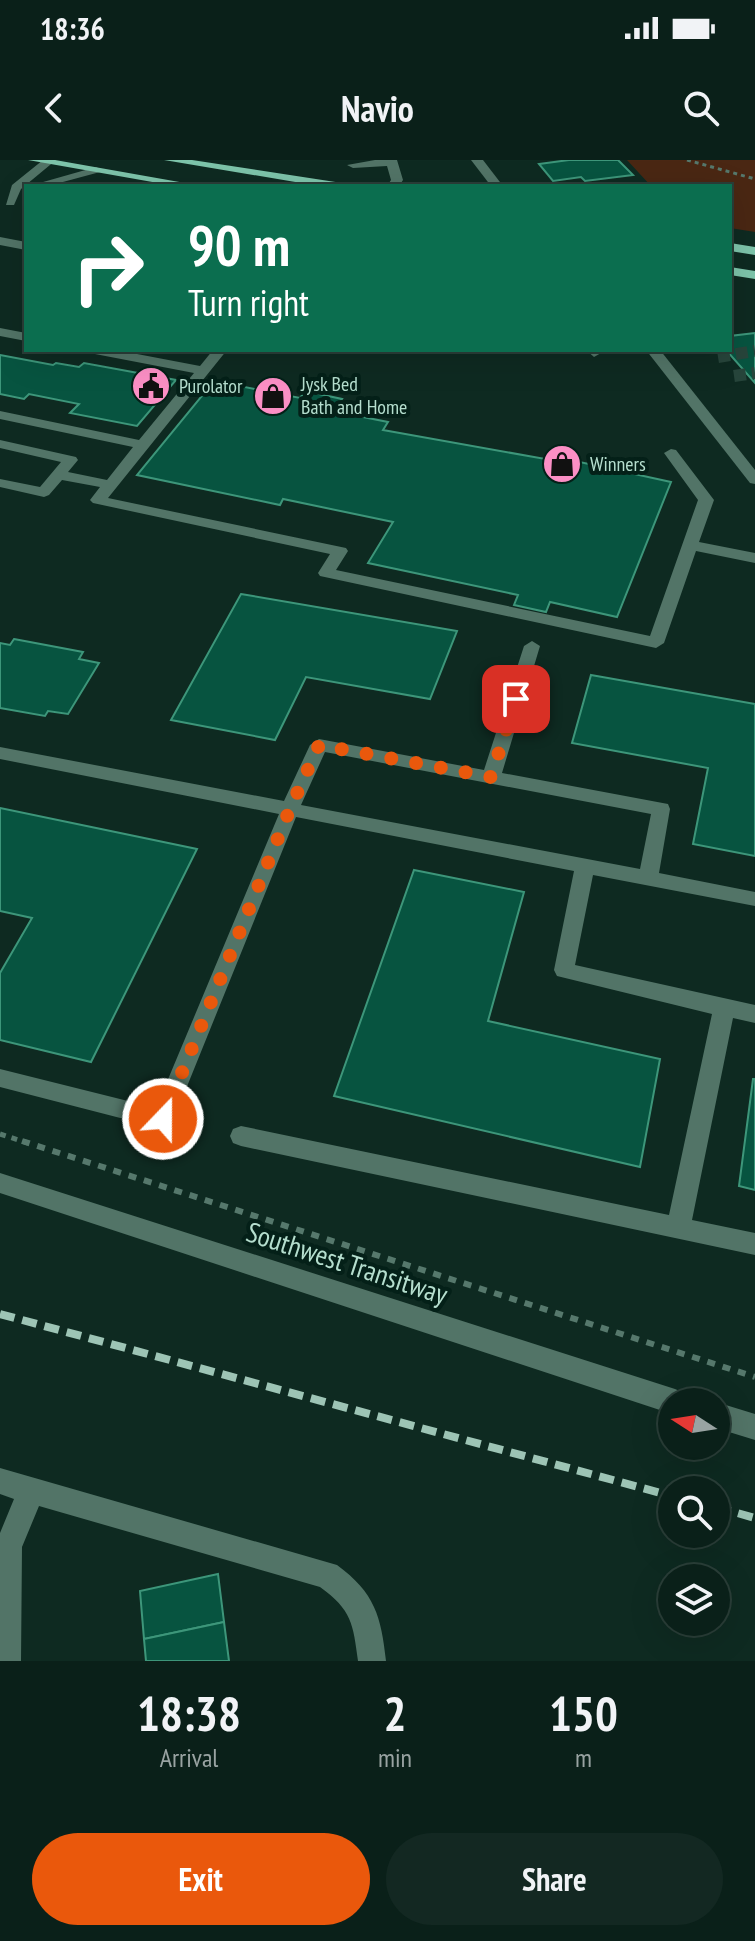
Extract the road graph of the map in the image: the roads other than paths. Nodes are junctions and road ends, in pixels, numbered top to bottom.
1 (34, 160) edge
2 (170, 160) edge
3 (477, 160) edge
4 (49, 161) edge
5 (392, 161) edge
6 (198, 162) edge
7 (353, 165) dead end
8 (96, 170) junction
9 (43, 184) edge
10 (184, 184) edge
11 (330, 184) edge
12 (394, 184) edge
13 (495, 184) edge
14 (24, 191) edge
15 (10, 203) junction
16 (24, 206) edge
17 (0, 241) edge
18 (24, 246) edge
19 (732, 247) edge
20 (755, 251) edge
21 (732, 271) edge
22 (755, 275) edge
23 (0, 332) edge
24 (24, 337) edge
25 (105, 352) edge
26 (218, 352) edge
27 (655, 352) edge
28 (204, 371) junction
29 (0, 415) edge
30 (0, 444) edge
31 (144, 445) junction
32 (671, 453) dead end
33 (59, 475) junction
34 (755, 480) edge
35 (0, 483) edge
36 (111, 485) junction
37 (690, 545) junction
38 (755, 558) edge
39 (532, 646) dead end
40 (0, 753) edge
41 (491, 777) junction
42 (290, 809) junction
43 (585, 866) junction
44 (648, 878) junction
45 (755, 899) edge
46 (724, 1008) junction
47 (755, 1014) edge
48 (0, 1078) edge
49 (241, 1136) dead end
50 (0, 1183) edge
51 (678, 1228) junction
52 (755, 1244) edge
53 (658, 1396) edge
54 (730, 1419) edge
55 (755, 1427) edge
56 (0, 1481) edge
57 (31, 1491) junction
58 (7, 1661) edge
59 (372, 1661) edge

1 - 4 main road
2 - 6 main road
3 - 13 street
4 - 8 main road
4 - 15 street
5 - 7 street
5 - 12 street
6 - 11 main road
8 - 9 street
8 - 10 main road
14 - 15 street
15 - 16 street
17 - 18 street
19 - 20 main road
21 - 22 main road
23 - 24 street
25 - 28 street
26 - 28 street
27 - 34 street
28 - 31 street
29 - 31 street
30 - 33 street
31 - 36 street
32 - 37 street
33 - 35 street
33 - 36 street
36 - 37 street
37 - 38 street
39 - 41 street
40 - 42 street
41 - 42 street
41 - 44 street
42 - 43 street
42 - 48 street
43 - 44 street
43 - 46 street
44 - 45 street
46 - 47 street
46 - 51 street
49 - 51 street
50 - 53 street, Southwest Transitway
51 - 52 street
54 - 55 street
56 - 57 street
57 - 58 street
57 - 59 street

